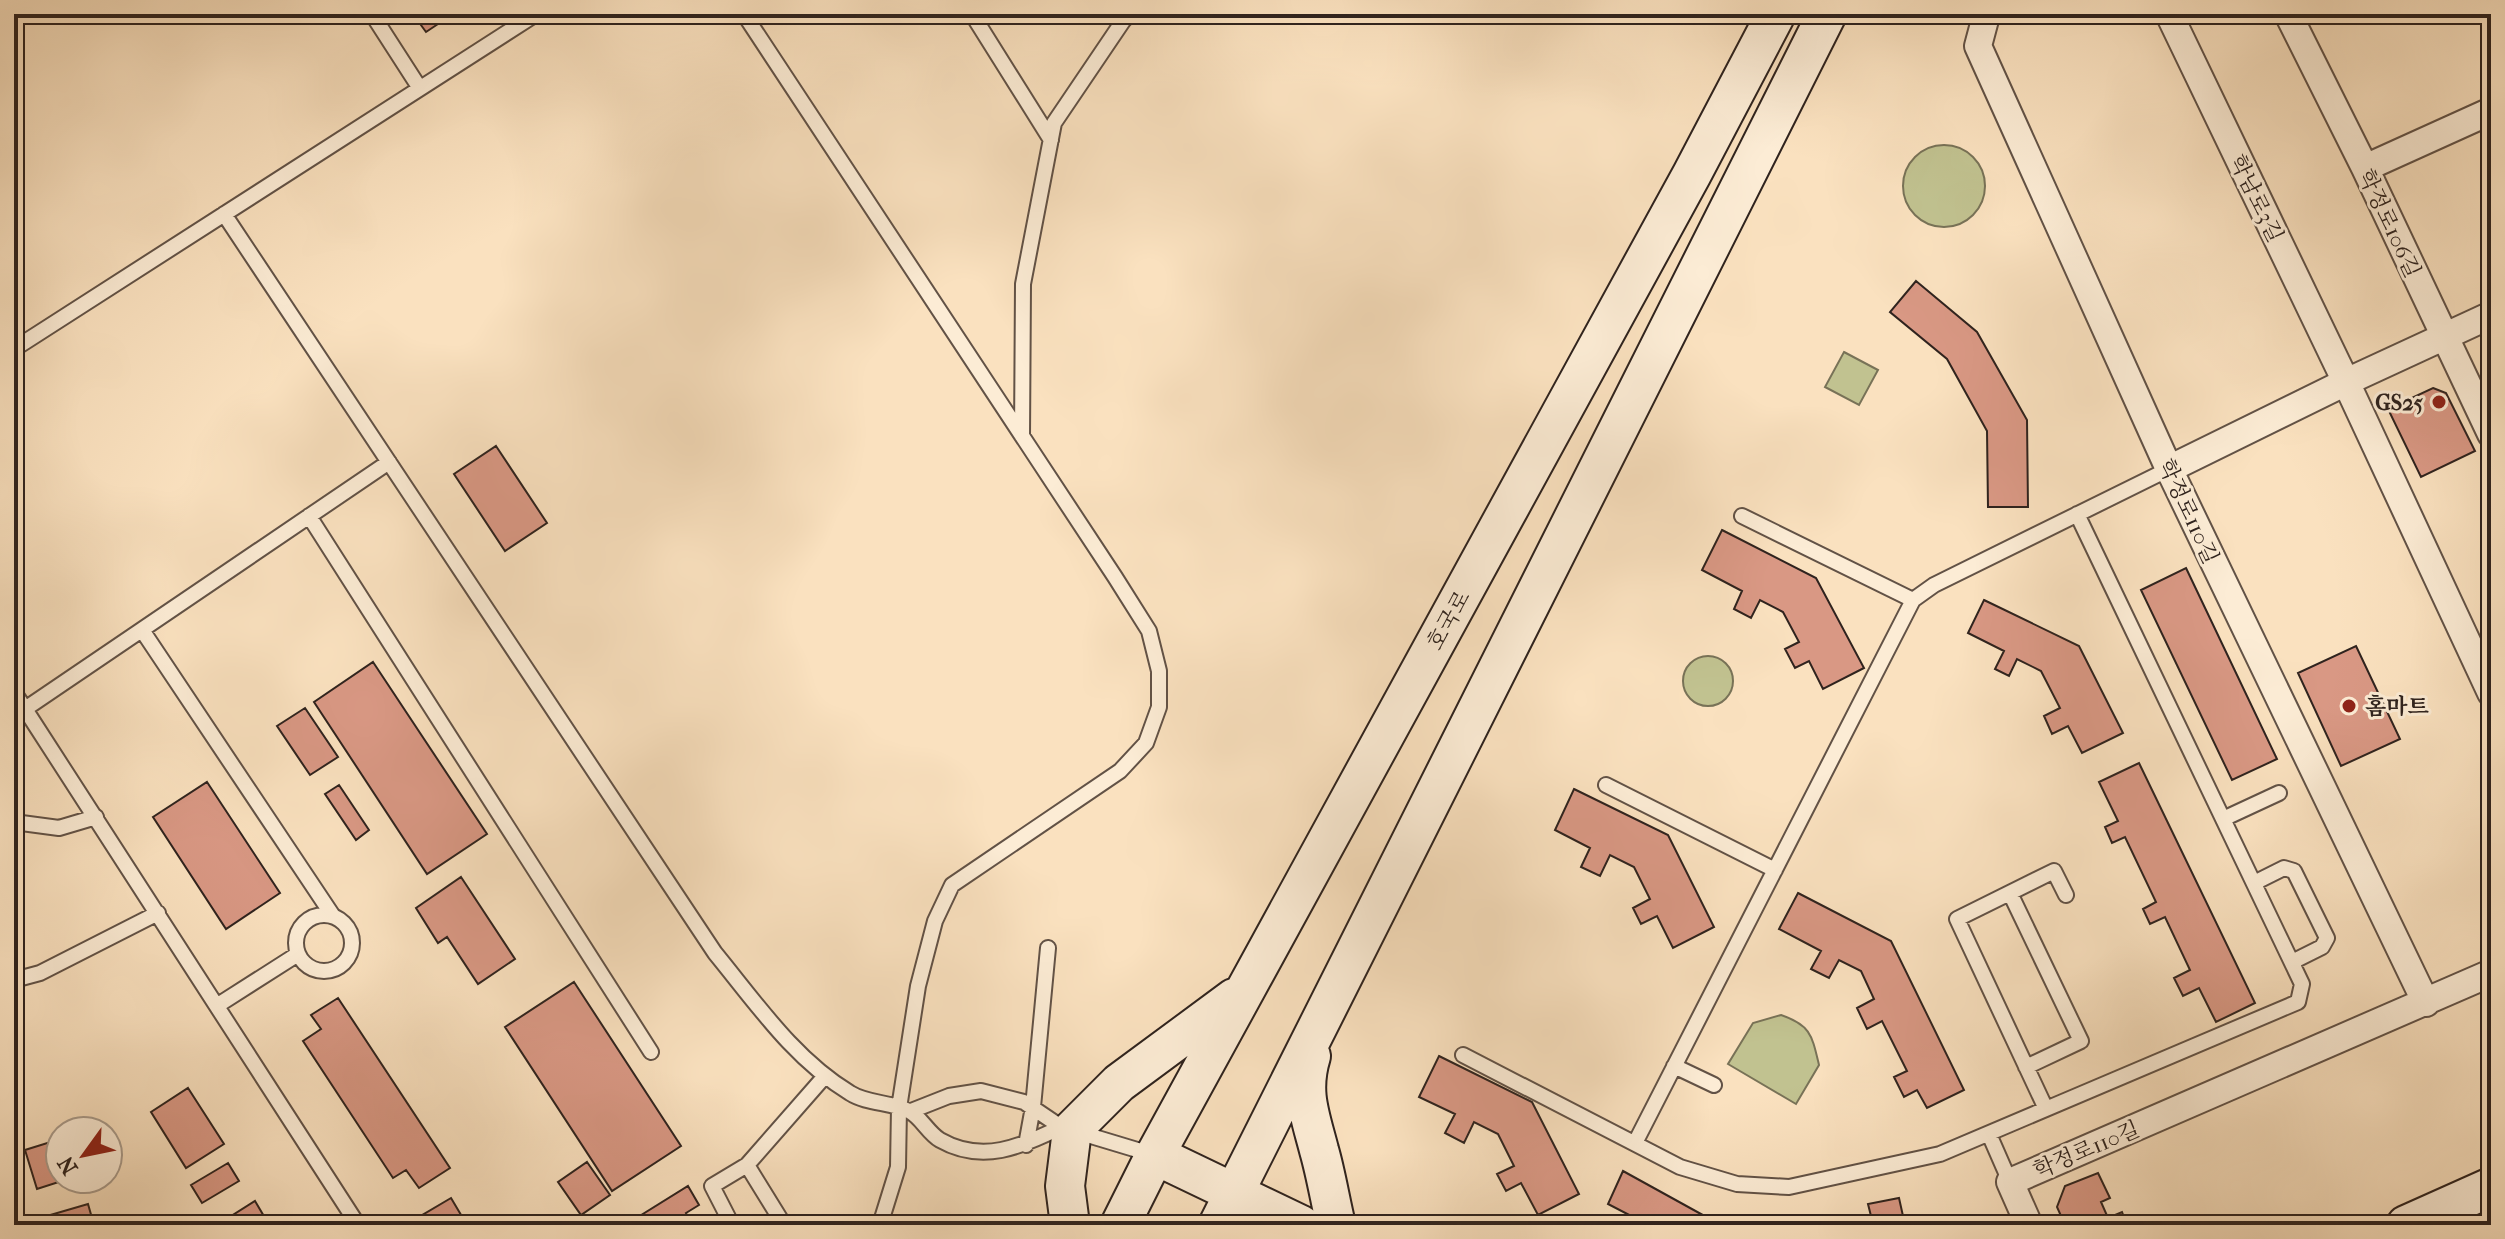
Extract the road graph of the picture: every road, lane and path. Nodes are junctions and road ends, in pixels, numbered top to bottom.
1 (372, 14) edge
2 (536, 14) edge
3 (744, 14) edge
4 (972, 14) edge
5 (1130, 14) edge
6 (1776, 14) edge
7 (1827, 14) edge
8 (1989, 14) edge
9 (2169, 14) edge
10 (2288, 14) edge
11 (419, 87) junction
12 (2491, 111) edge
13 (1051, 140) junction
14 (2365, 168) junction
15 (224, 214) junction
16 (2491, 315) edge
17 (2444, 338) junction
18 (14, 349) edge
19 (2346, 382) junction
20 (2491, 434) edge
21 (1022, 437) junction
22 (389, 462) junction
23 (2169, 469) junction
24 (2077, 514) junction
25 (309, 516) junction
26 (1742, 516) dead end
27 (1913, 600) junction
28 (142, 630) junction
29 (14, 692) edge
30 (2491, 693) edge
31 (25, 709) junction
32 (1606, 785) dead end
33 (2279, 793) dead end
34 (96, 817) junction
35 (2223, 819) junction
36 (14, 822) edge
37 (1775, 870) junction
38 (2254, 883) junction
39 (2010, 893) junction
40 (2066, 895) dead end
41 (158, 913) junction
42 (333, 916) junction
43 (1048, 948) dead end
44 (298, 954) junction
45 (2292, 962) junction
46 (2491, 973) edge
47 (14, 980) edge
48 (1246, 988) junction
49 (2426, 1003) junction
50 (218, 1005) junction
51 (1325, 1011) junction
52 (651, 1052) dead end
53 (1463, 1055) dead end
54 (1674, 1066) junction
55 (2026, 1067) junction
56 (825, 1076) junction
57 (1714, 1085) dead end
58 (1033, 1107) junction
59 (905, 1109) junction
60 (2046, 1109) junction
61 (1066, 1128) junction
62 (1989, 1134) junction
63 (1635, 1143) junction
64 (1026, 1145) junction
65 (1155, 1155) junction
66 (747, 1165) junction
67 (2010, 1182) junction
68 (2491, 1187) edge
69 (1236, 1192) junction
70 (2449, 1216) edge
71 (358, 1225) edge
72 (732, 1225) edge
73 (784, 1225) edge
74 (880, 1225) edge
75 (1070, 1225) edge
76 (1120, 1225) edge
77 (1218, 1225) edge
78 (1301, 1225) edge
79 (1336, 1225) edge
80 (2029, 1225) edge
81 (2406, 1225) edge

1 - 11 lane
2 - 11 lane
3 - 21 lane
4 - 13 lane
5 - 13 lane
6 - 48 main road, 호국로
7 - 51 main road
8 - 23 street, 학정로110길
9 - 19 street, 학남로3길
10 - 14 street, 학정로106길
11 - 15 lane
12 - 14 street
13 - 21 lane
14 - 17 street, 학정로106길
15 - 18 lane
15 - 22 lane
16 - 17 street
17 - 19 street
17 - 20 street, 학정로106길
19 - 23 street
19 - 30 street, 학남로3길
21 - 59 lane
22 - 25 lane
22 - 56 lane
23 - 24 lane
23 - 49 street, 학정로110길
24 - 27 lane
24 - 35 lane
25 - 28 lane
25 - 52 lane
26 - 27 lane
27 - 37 lane
28 - 31 lane
28 - 42 lane
29 - 31 lane
31 - 34 lane
32 - 37 lane
33 - 35 lane
34 - 36 lane
34 - 41 lane
35 - 38 lane
37 - 54 lane
38 - 45 lane
38 - 45 lane
39 - 40 lane
39 - 55 lane
39 - 55 lane
41 - 47 lane
41 - 50 lane
42 - 44 lane
42 - 44 lane
43 - 58 lane
44 - 50 lane
45 - 60 lane
46 - 49 street, 학정로110길
48 - 61 main road
48 - 65 main road, 호국로
49 - 67 street, 학정로110길
50 - 71 lane
51 - 69 main road
51 - 79 main road
53 - 63 lane
54 - 57 lane
54 - 63 lane
55 - 60 lane
56 - 59 lane
56 - 66 lane
58 - 59 lane
58 - 61 lane
58 - 64 lane
59 - 64 lane
59 - 74 lane
60 - 62 lane
61 - 64 lane
61 - 65 lane
61 - 75 main road
62 - 63 lane
62 - 67 lane
65 - 69 main road
65 - 76 main road, 호국로
66 - 72 lane
66 - 73 lane
67 - 80 street, 학정로110길
68 - 70 main road
69 - 77 main road
69 - 78 main road
70 - 81 main road

